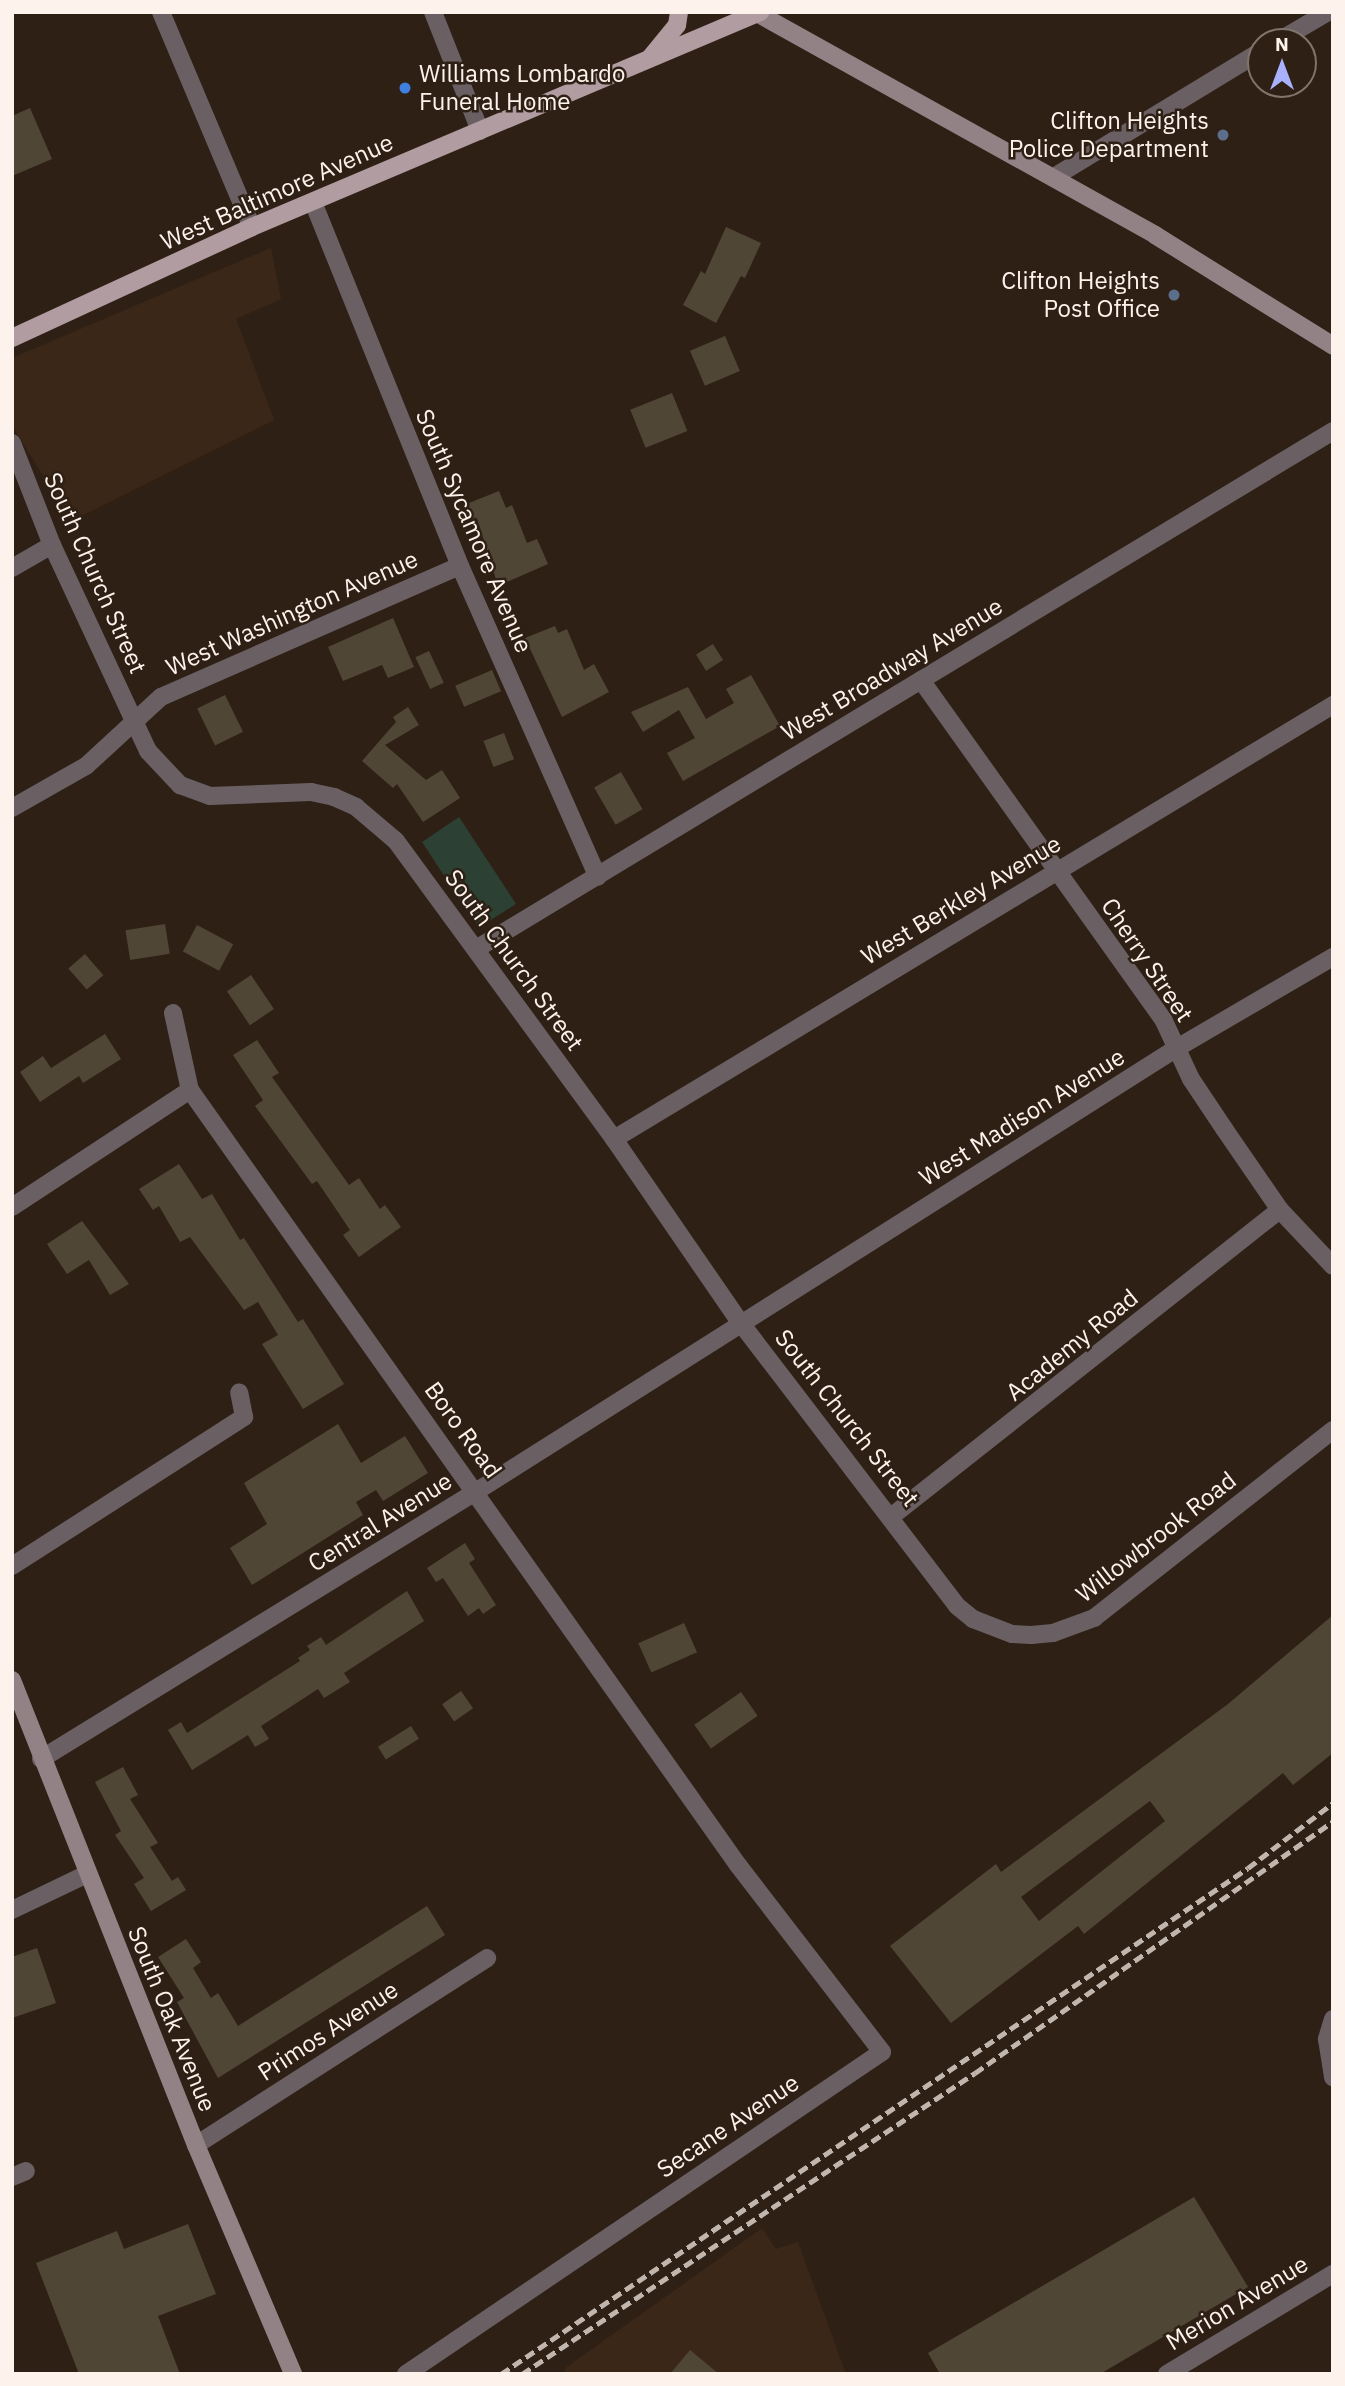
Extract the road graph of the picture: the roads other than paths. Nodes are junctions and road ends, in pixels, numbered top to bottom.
1 (161, 12) edge
2 (433, 12) edge
3 (679, 12) edge
4 (758, 13) edge
5 (1320, 14) edge
6 (1298, 28) edge
7 (1247, 60) edge
8 (647, 61) junction
9 (481, 131) junction
10 (1054, 177) junction
11 (313, 202) junction
12 (252, 227) junction
13 (12, 338) edge
14 (1333, 346) edge
15 (1333, 430) edge
16 (12, 443) edge
17 (52, 545) junction
18 (460, 566) junction
19 (12, 568) edge
20 (921, 680) junction
21 (1333, 705) edge
22 (135, 723) junction
23 (12, 808) edge
24 (1056, 871) junction
25 (598, 877) junction
26 (476, 949) junction
27 (1333, 957) edge
28 (173, 1013) dead end
29 (1177, 1048) junction
30 (190, 1090) junction
31 (614, 1139) junction
32 (12, 1207) edge
33 (1280, 1210) junction
34 (1333, 1266) edge
35 (740, 1322) junction
36 (239, 1392) dead end
37 (1333, 1430) edge
38 (477, 1491) junction
39 (892, 1516) junction
40 (12, 1566) edge
41 (957, 1605) joint
42 (12, 1680) edge
43 (41, 1759) junction
44 (738, 1865) joint
45 (88, 1874) junction
46 (12, 1910) edge
47 (487, 1958) dead end
48 (1333, 2019) edge
49 (1333, 2078) edge
50 (196, 2145) junction
51 (1333, 2274) edge
52 (293, 2374) edge
53 (406, 2374) edge
54 (1167, 2374) edge

1 - 12 street
2 - 9 street
3 - 8 main road
4 - 8 main road, West Baltimore Avenue
4 - 10 main road
5 - 6 street
7 - 10 street
8 - 9 main road, West Baltimore Avenue
9 - 11 main road, West Baltimore Avenue
10 - 14 main road
11 - 12 main road, West Baltimore Avenue
11 - 18 street, South Sycamore Avenue
12 - 13 main road, West Baltimore Avenue
15 - 20 street, West Broadway Avenue
16 - 17 street, South Church Street
17 - 19 street
17 - 22 street, South Church Street
18 - 22 street, West Washington Avenue
18 - 25 street, South Sycamore Avenue
20 - 24 street, Cherry Street
20 - 25 street, West Broadway Avenue
21 - 24 street, West Berkley Avenue
22 - 23 street, West Washington Avenue
22 - 26 street, South Church Street
24 - 29 street, Cherry Street
24 - 31 street, West Berkley Avenue
25 - 26 street, West Broadway Avenue
26 - 31 street, South Church Street
27 - 29 street, West Madison Avenue
28 - 30 street, Boro Road
29 - 33 street, Cherry Street
29 - 35 street, West Madison Avenue
30 - 32 street
30 - 38 street, Boro Road
31 - 35 street, South Church Street
33 - 34 street, Cherry Street
33 - 39 street, Academy Road
35 - 38 street, Central Avenue
35 - 39 street, South Church Street
36 - 40 street
37 - 41 street, Willowbrook Road
38 - 43 street, Central Avenue
38 - 44 street, Boro Road
39 - 41 street, South Church Street
42 - 43 main road, South Oak Avenue
43 - 45 main road, South Oak Avenue
44 - 53 street, Secane Avenue
45 - 46 street
45 - 50 main road, South Oak Avenue
47 - 50 street, Primos Avenue
48 - 49 street
50 - 52 main road, South Oak Avenue
51 - 54 street, Merion Avenue

